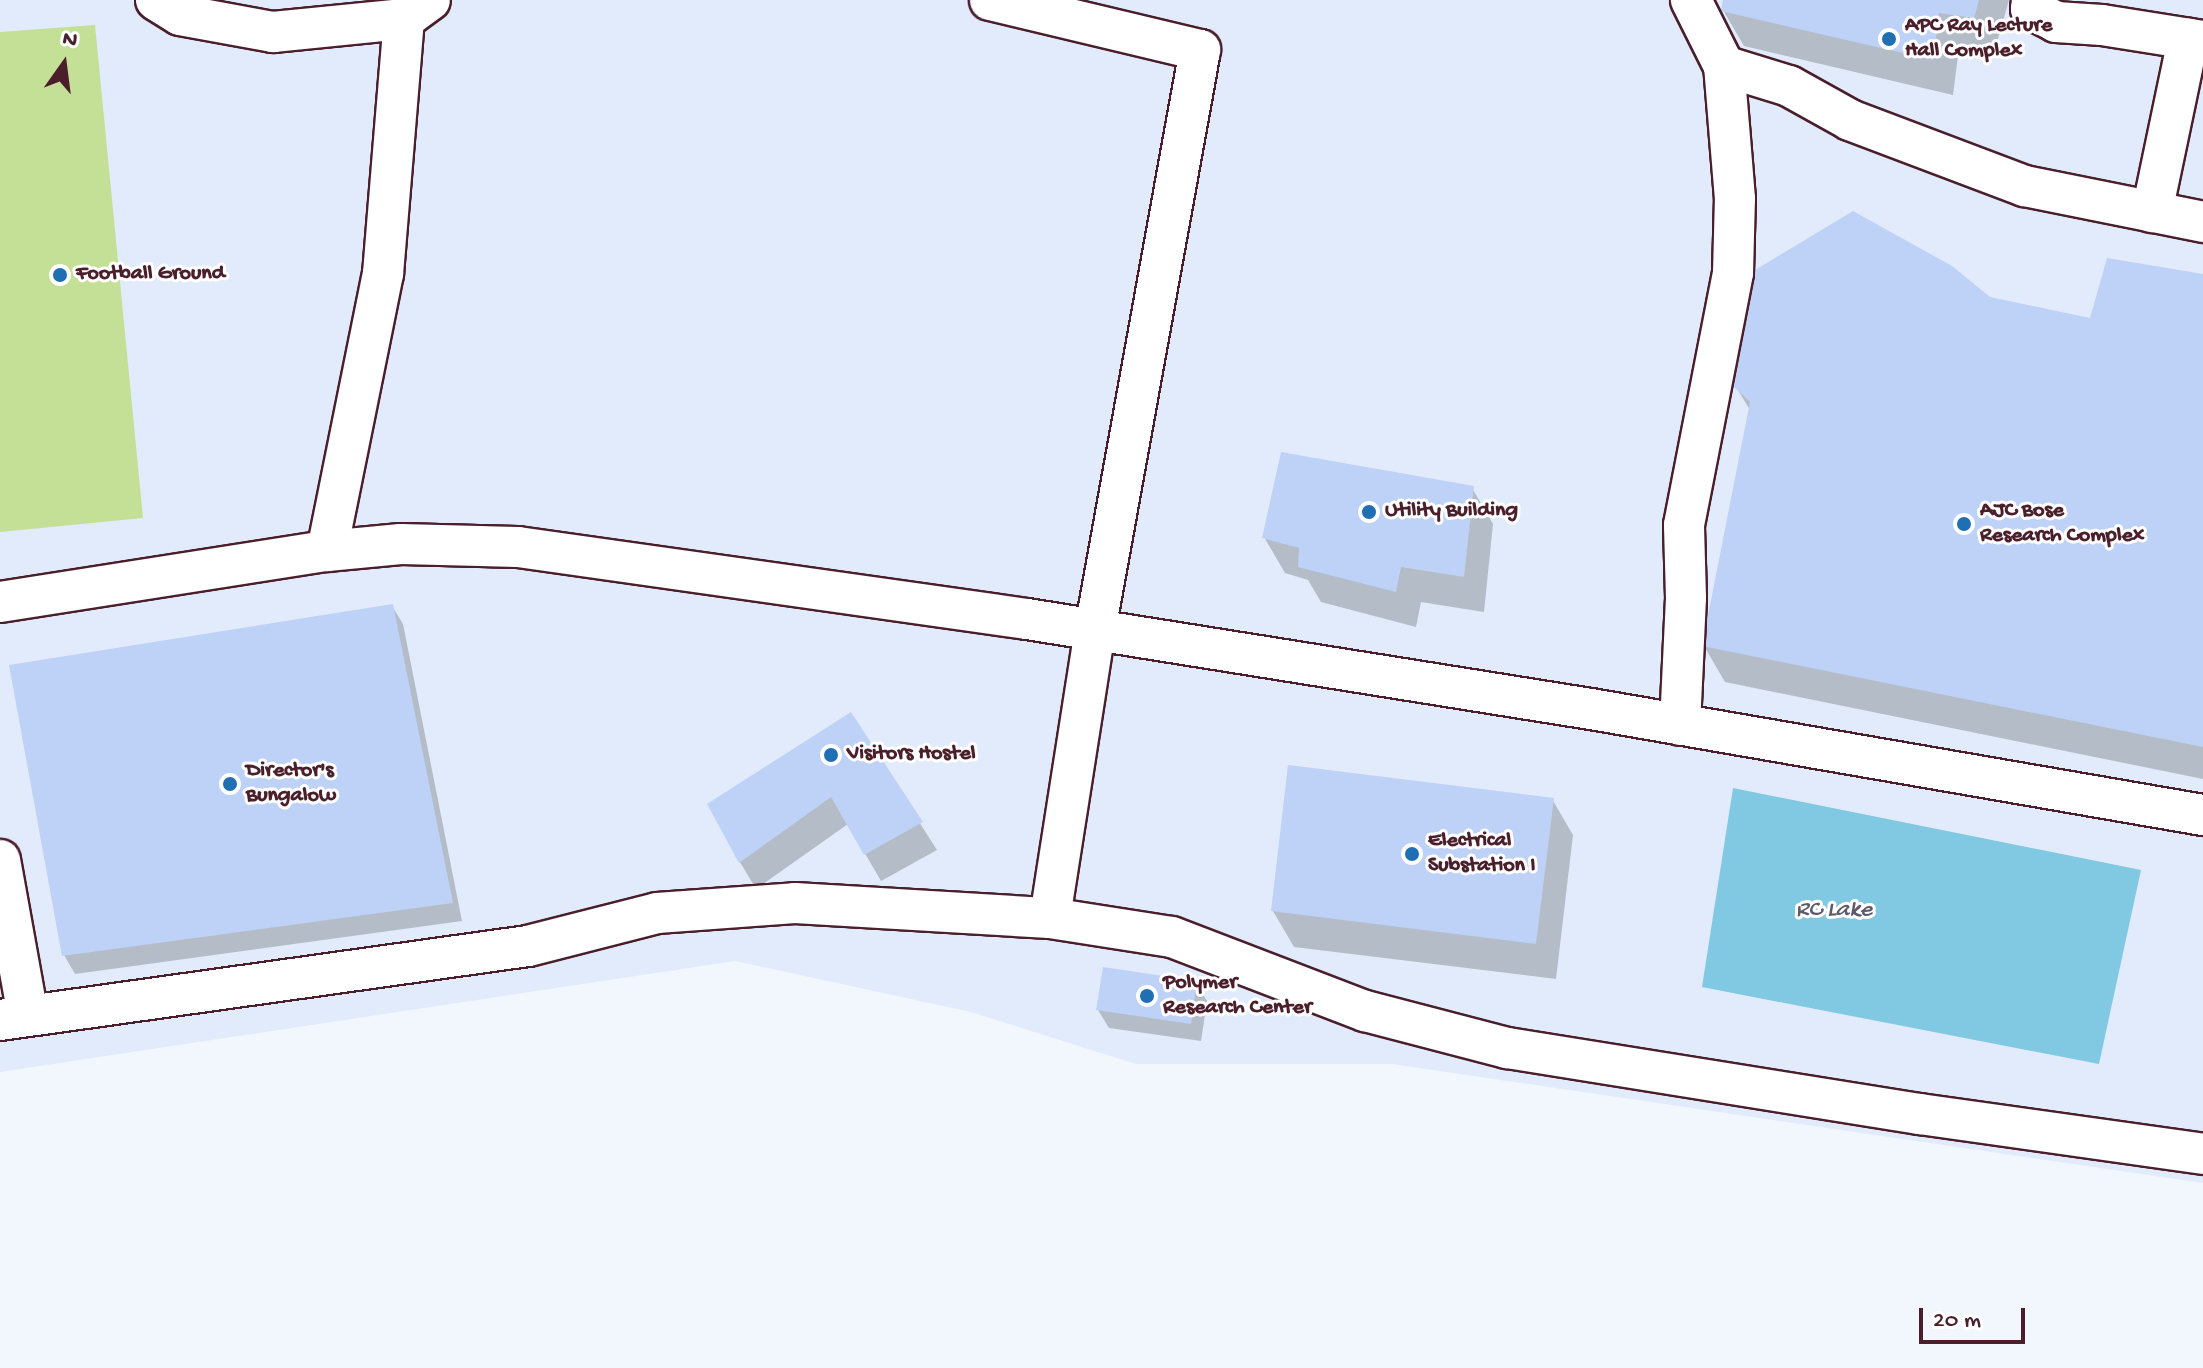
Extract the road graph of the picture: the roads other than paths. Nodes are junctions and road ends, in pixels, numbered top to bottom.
1 (156, 0) edge
2 (990, 0) edge
3 (1691, 0) edge
4 (2032, 0) edge
5 (417, 9) edge
6 (2196, 40) edge
7 (1724, 66) junction
8 (2152, 212) junction
9 (2203, 222) edge
10 (327, 551) junction
11 (0, 602) edge
12 (1095, 630) junction
13 (1680, 725) junction
14 (2203, 815) edge
15 (0, 860) edge
16 (1050, 918) junction
17 (14, 1018) edge
18 (2203, 1154) edge

1 - 5 street
2 - 12 street
3 - 7 street
4 - 6 street
5 - 10 street
6 - 8 street
7 - 8 street
7 - 13 street
8 - 9 street
10 - 11 street
10 - 12 street
12 - 13 street
12 - 16 street
13 - 14 street
15 - 17 street
16 - 17 street
16 - 18 street

